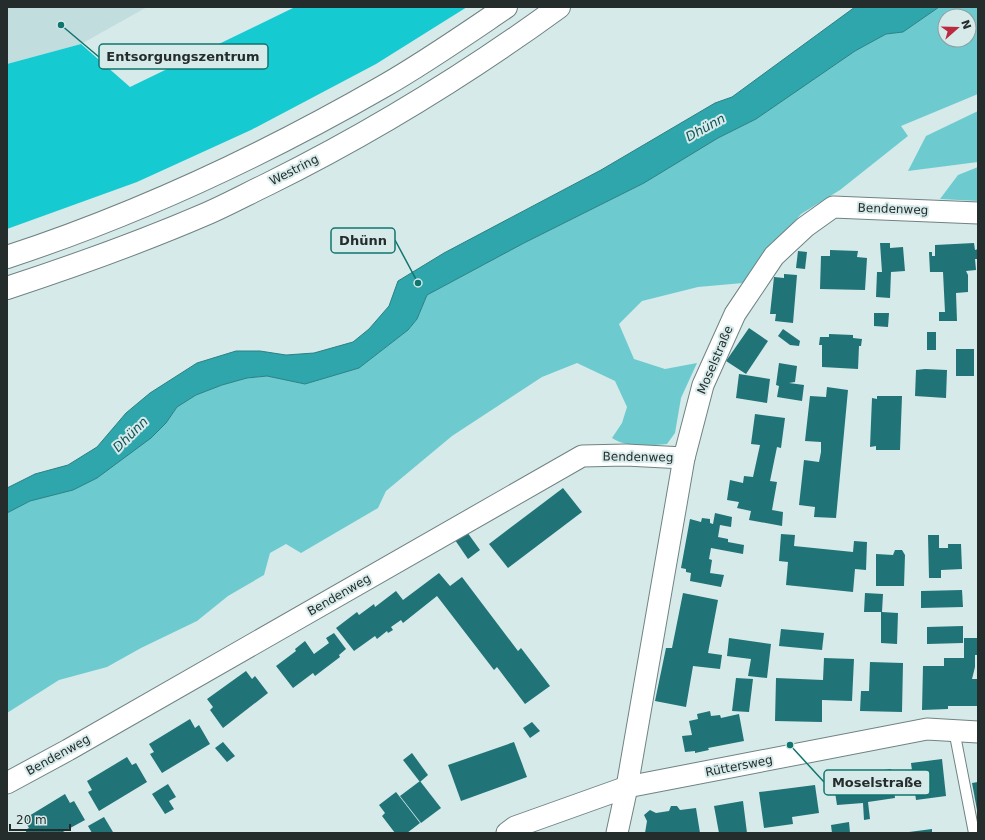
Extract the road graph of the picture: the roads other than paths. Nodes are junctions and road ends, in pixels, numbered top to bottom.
1 (506, 7) edge
2 (559, 7) edge
3 (978, 213) edge
4 (814, 221) joint
5 (7, 257) edge
6 (7, 288) edge
7 (684, 458) junction
8 (954, 730) junction
9 (978, 732) edge
10 (7, 783) edge
11 (627, 787) junction
12 (507, 833) edge
13 (617, 833) edge
14 (974, 833) edge

1 - 5 main road
2 - 6 main road, Westring
3 - 4 street, Bendenweg
4 - 7 street, Moselstraße
7 - 10 street, Bendenweg
7 - 11 street, Moselstraße
8 - 9 street, Rüttersweg
8 - 11 street, Rüttersweg
8 - 14 lane
11 - 12 street, Rüttersweg
11 - 13 street, Moselstraße

